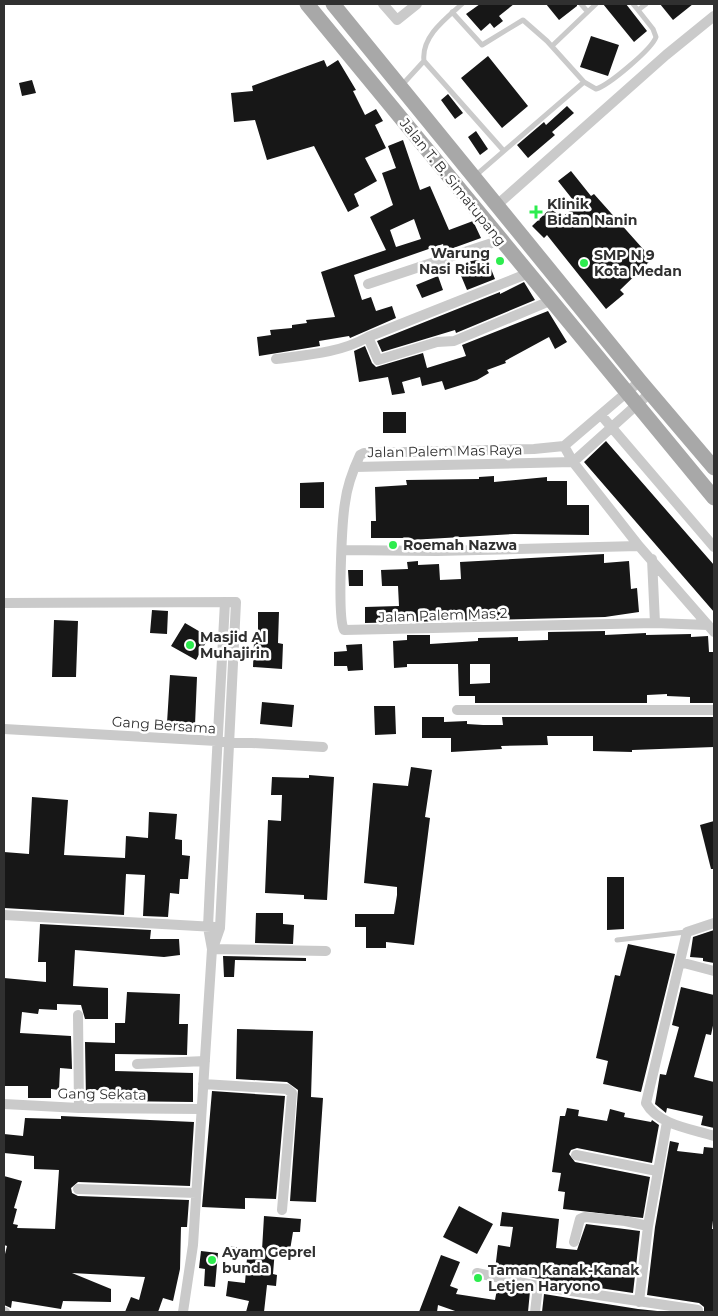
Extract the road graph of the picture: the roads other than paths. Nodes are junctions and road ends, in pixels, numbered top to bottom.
1 (307, 4) edge
2 (333, 4) edge
3 (383, 4) edge
4 (417, 4) edge
5 (462, 4) edge
6 (581, 4) edge
7 (596, 4) edge
8 (633, 4) edge
9 (646, 4) edge
10 (638, 10) junction
11 (587, 11) junction
12 (452, 12) junction
13 (714, 16) edge
14 (552, 46) junction
15 (424, 61) junction
16 (584, 82) junction
17 (401, 86) junction
18 (503, 150) junction
19 (474, 176) junction
20 (497, 205) junction
21 (501, 240) junction
22 (528, 273) junction
23 (368, 284) dead end
24 (550, 301) junction
25 (368, 338) junction
26 (276, 359) dead end
27 (640, 381) junction
28 (626, 392) junction
29 (651, 392) junction
30 (637, 404) junction
31 (601, 415) junction
32 (612, 428) junction
33 (564, 446) junction
34 (574, 462) junction
35 (355, 467) junction
36 (714, 468) edge
37 (714, 498) edge
38 (639, 546) junction
39 (714, 547) edge
40 (342, 550) junction
41 (652, 559) junction
42 (225, 602) junction
43 (4, 603) edge
44 (655, 623) junction
45 (711, 629) edge
46 (222, 663) junction
47 (233, 663) junction
48 (457, 710) dead end
49 (714, 710) edge
50 (4, 729) edge
51 (217, 742) junction
52 (230, 743) junction
53 (323, 747) dead end
54 (215, 814) junction
55 (226, 814) junction
56 (210, 884) junction
57 (222, 884) junction
58 (4, 915) edge
59 (714, 923) edge
60 (208, 927) junction
61 (220, 928) junction
62 (687, 932) junction
63 (617, 940) dead end
64 (212, 949) junction
65 (326, 951) dead end
66 (680, 962) junction
67 (714, 971) edge
68 (78, 1015) dead end
69 (205, 1061) junction
70 (137, 1064) dead end
71 (203, 1084) junction
72 (4, 1104) edge
73 (78, 1108) junction
74 (200, 1108) junction
75 (667, 1122) junction
76 (714, 1136) edge
77 (576, 1155) dead end
78 (658, 1171) junction
79 (78, 1189) dead end
80 (196, 1194) junction
81 (282, 1210) dead end
82 (648, 1226) junction
83 (574, 1242) dead end
84 (477, 1274) dead end
85 (538, 1286) junction
86 (639, 1302) junction
87 (698, 1310) dead end
88 (183, 1312) edge
89 (535, 1312) edge

1 - 21 main road, Jalan T. B. Simatupang
2 - 17 main road, Jalan T. B. Simatupang
3 - 4 street
5 - 12 lane
6 - 11 lane
7 - 11 lane
8 - 10 lane
9 - 10 lane
10 - 16 lane
11 - 14 lane
12 - 14 lane
12 - 15 lane
13 - 20 street
14 - 16 lane
15 - 17 lane
15 - 18 lane
16 - 18 lane
17 - 19 main road, Jalan T. B. Simatupang
18 - 19 lane
19 - 20 main road, Jalan T. B. Simatupang
20 - 27 main road, Jalan T. B. Simatupang
21 - 22 main road, Jalan T. B. Simatupang
21 - 23 street
22 - 24 main road, Jalan T. B. Simatupang
22 - 25 street
24 - 25 street
24 - 28 main road, Jalan T. B. Simatupang
25 - 26 street
27 - 28 street
27 - 29 main road, Jalan T. B. Simatupang
28 - 30 main road, Jalan T. B. Simatupang
28 - 31 street
29 - 30 street
29 - 36 main road, Jalan T. B. Simatupang
30 - 32 street
30 - 37 main road, Jalan T. B. Simatupang
31 - 32 street
31 - 33 street
32 - 34 street
32 - 39 street
33 - 34 street
33 - 35 street, Jalan Palem Mas Raya
34 - 35 street, Jalan Palem Mas Raya
34 - 38 street
35 - 40 street, Jalan Palem Mas 2
38 - 40 street
38 - 41 street
40 - 44 street, Jalan Palem Mas 2
41 - 44 street
41 - 45 street
42 - 43 street
42 - 46 street
42 - 47 street
44 - 45 street, Jalan Palem Mas 2
46 - 47 street
46 - 51 street
47 - 52 street
48 - 49 street
50 - 51 street, Gang Bersama
51 - 52 street, Gang Bersama
51 - 54 street
52 - 53 street, Gang Bersama
52 - 55 street
54 - 55 street
54 - 56 street
55 - 57 street
56 - 57 street
56 - 60 street
57 - 61 street
58 - 60 street
59 - 62 street
60 - 61 street
60 - 64 street
61 - 64 street
62 - 63 lane
62 - 66 street
64 - 65 street
64 - 69 street
66 - 67 street
66 - 75 street
68 - 73 street
69 - 70 street
69 - 71 street
71 - 74 street
71 - 81 street
72 - 73 street, Gang Sekata
73 - 74 street, Gang Sekata
74 - 80 street
75 - 76 street
75 - 78 street
77 - 78 street
78 - 82 street
79 - 80 street
80 - 88 street
82 - 83 street
82 - 86 street
84 - 85 street
85 - 86 street
85 - 89 street
86 - 87 street

